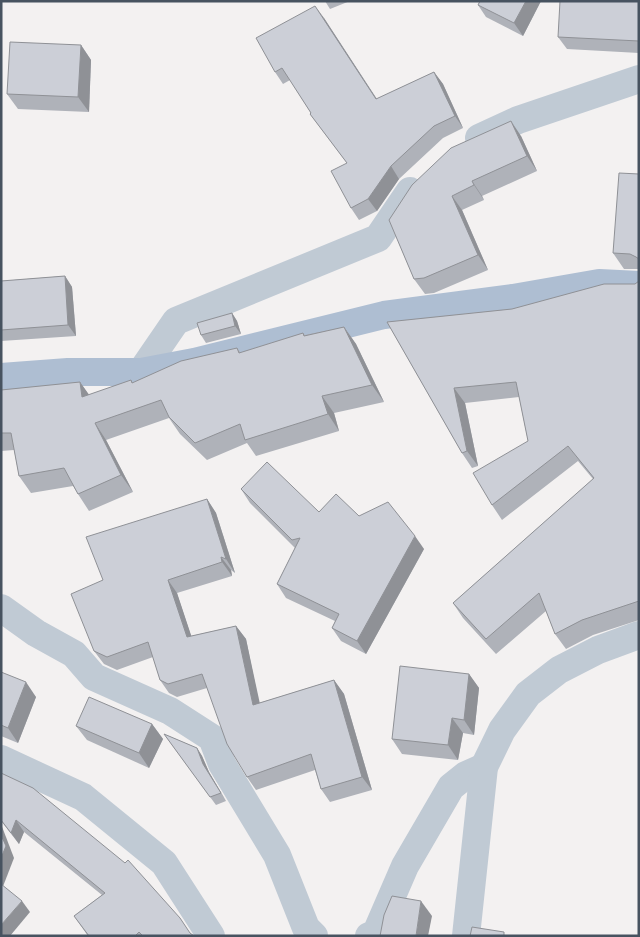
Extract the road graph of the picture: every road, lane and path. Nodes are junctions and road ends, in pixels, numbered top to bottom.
1 (639, 79) edge
2 (453, 150) edge
3 (425, 177) edge
4 (639, 285) edge
5 (141, 372) junction
6 (1, 377) edge
7 (1, 608) edge
8 (639, 635) edge
9 (1, 758) edge
10 (484, 767) junction
11 (212, 936) edge
12 (314, 936) edge
13 (370, 936) edge
14 (466, 936) edge

1 - 2 street
3 - 5 street
4 - 5 main road
5 - 6 main road
7 - 12 street
8 - 10 street
9 - 11 street
10 - 13 street
10 - 14 street

